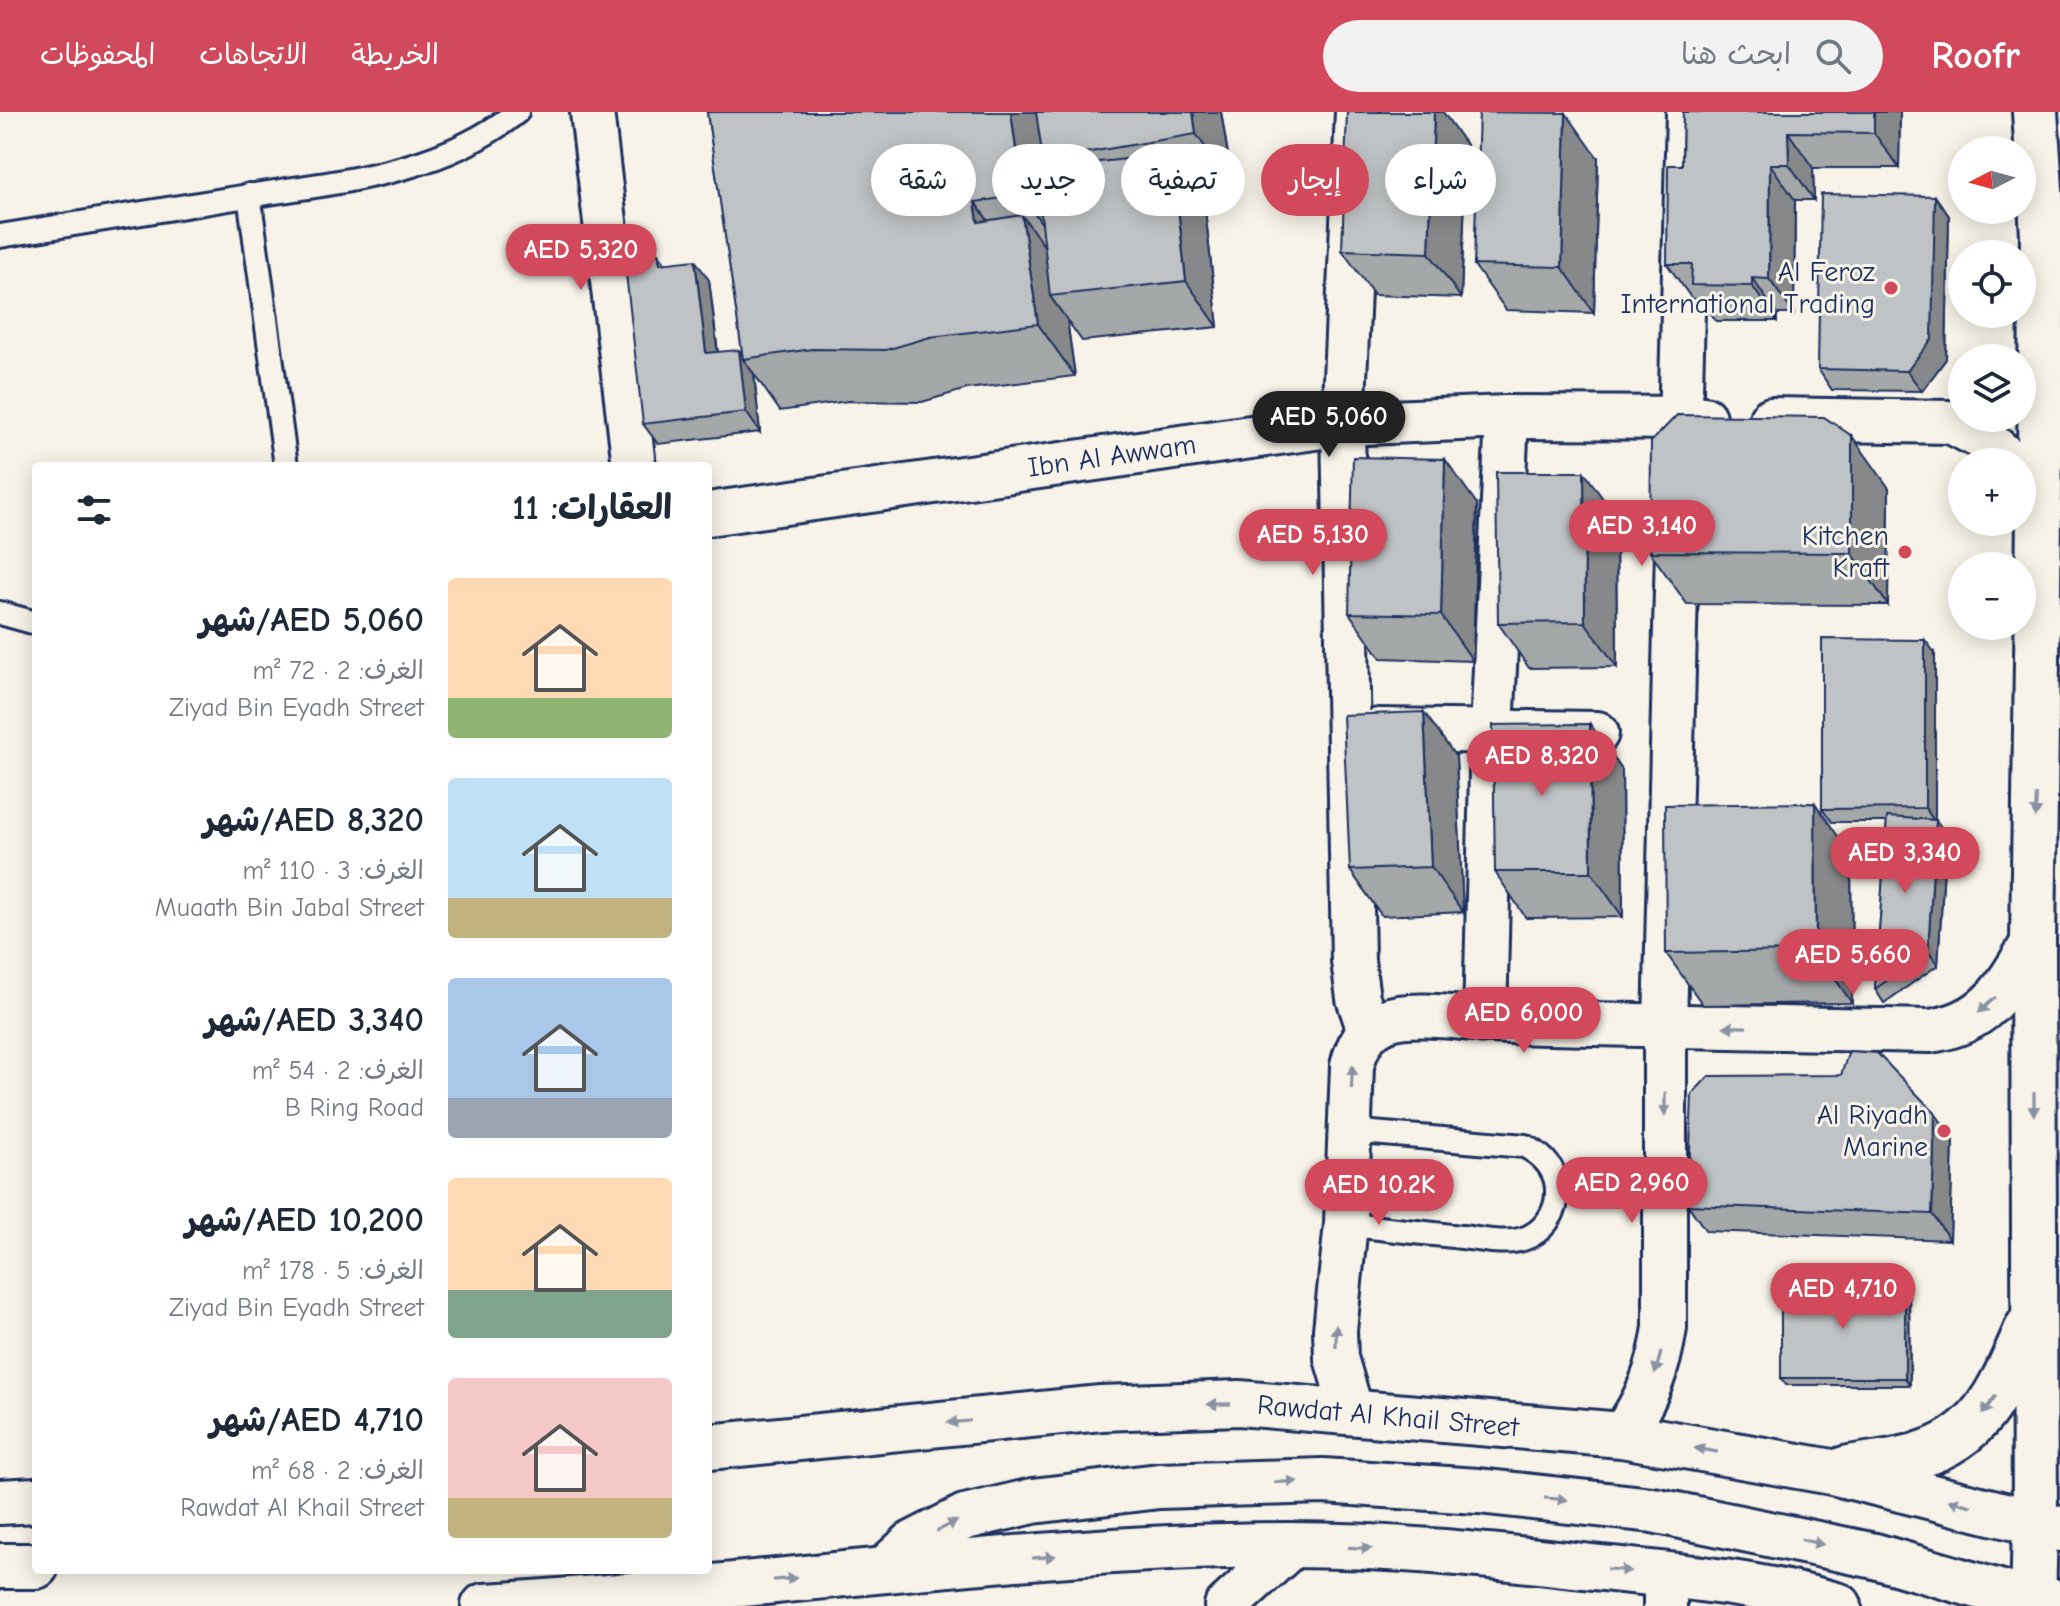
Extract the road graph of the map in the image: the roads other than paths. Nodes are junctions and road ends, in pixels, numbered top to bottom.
1 (517, 112) edge
2 (592, 112) edge
3 (1357, 112) edge
4 (1688, 112) edge
5 (2035, 112) edge
6 (249, 195) junction
7 (0, 236) edge
8 (2034, 344) edge
9 (1507, 417) junction
10 (1948, 417) edge
11 (1678, 418) junction
12 (1343, 424) junction
13 (1976, 432) edge
14 (1995, 448) edge
15 (285, 462) edge
16 (634, 462) edge
17 (712, 513) edge
18 (2032, 536) edge
19 (0, 613) edge
20 (32, 622) edge
21 (2037, 713) junction
22 (1348, 729) junction
23 (1492, 731) junction
24 (1597, 733) dead end
25 (2060, 750) edge
26 (2033, 942) junction
27 (1485, 1021) junction
28 (1665, 1026) junction
29 (1369, 1031) junction
30 (1349, 1131) junction
31 (1346, 1224) junction
32 (2035, 1310) junction
33 (1352, 1412) junction
34 (1622, 1435) junction
35 (712, 1447) edge
36 (1832, 1472) junction
37 (32, 1500) edge
38 (0, 1502) edge
39 (2052, 1536) edge
40 (1293, 1545) junction
41 (0, 1566) edge
42 (32, 1566) edge
43 (884, 1570) junction
44 (1665, 1590) edge
45 (1802, 1599) edge
46 (2042, 1603) edge
47 (531, 1605) edge
48 (484, 1606) edge
49 (1226, 1606) edge
50 (1839, 1606) edge

1 - 6 lane
2 - 16 street
3 - 12 street
4 - 11 street
5 - 8 main road
6 - 7 lane
6 - 15 lane
9 - 11 street, Ibn Al Awwam
9 - 12 street, Ibn Al Awwam
9 - 23 street
10 - 11 street, Ibn Al Awwam
11 - 28 street
12 - 17 street, Ibn Al Awwam
12 - 22 street
13 - 14 street, Ibn Al Awwam
18 - 21 main road
19 - 20 lane
21 - 25 main road
21 -> 26 main road
22 - 23 street
22 - 29 street
23 - 24 street
23 - 27 street
26 -> 28 street
26 -> 32 main road
27 - 28 street
27 - 29 street
28 -> 34 street
30 -> 29 street
30 - 31 street
30 - 31 lane
33 -> 31 street
32 -> 36 main road
32 - 39 main road
33 - 34 main road, Rawdat Al Khail Street
33 -> 35 main road, Rawdat Al Khail Street
36 -> 34 main road, Rawdat Al Khail Street
39 -> 36 main road, Rawdat Al Khail Street
37 - 38 main road
39 - 46 main road
43 -> 40 main road
40 -> 44 main road
40 - 49 street
41 - 42 main road
43 -> 46 main road
47 -> 43 main road
44 - 45 main road
45 - 50 main road
47 - 48 main road

